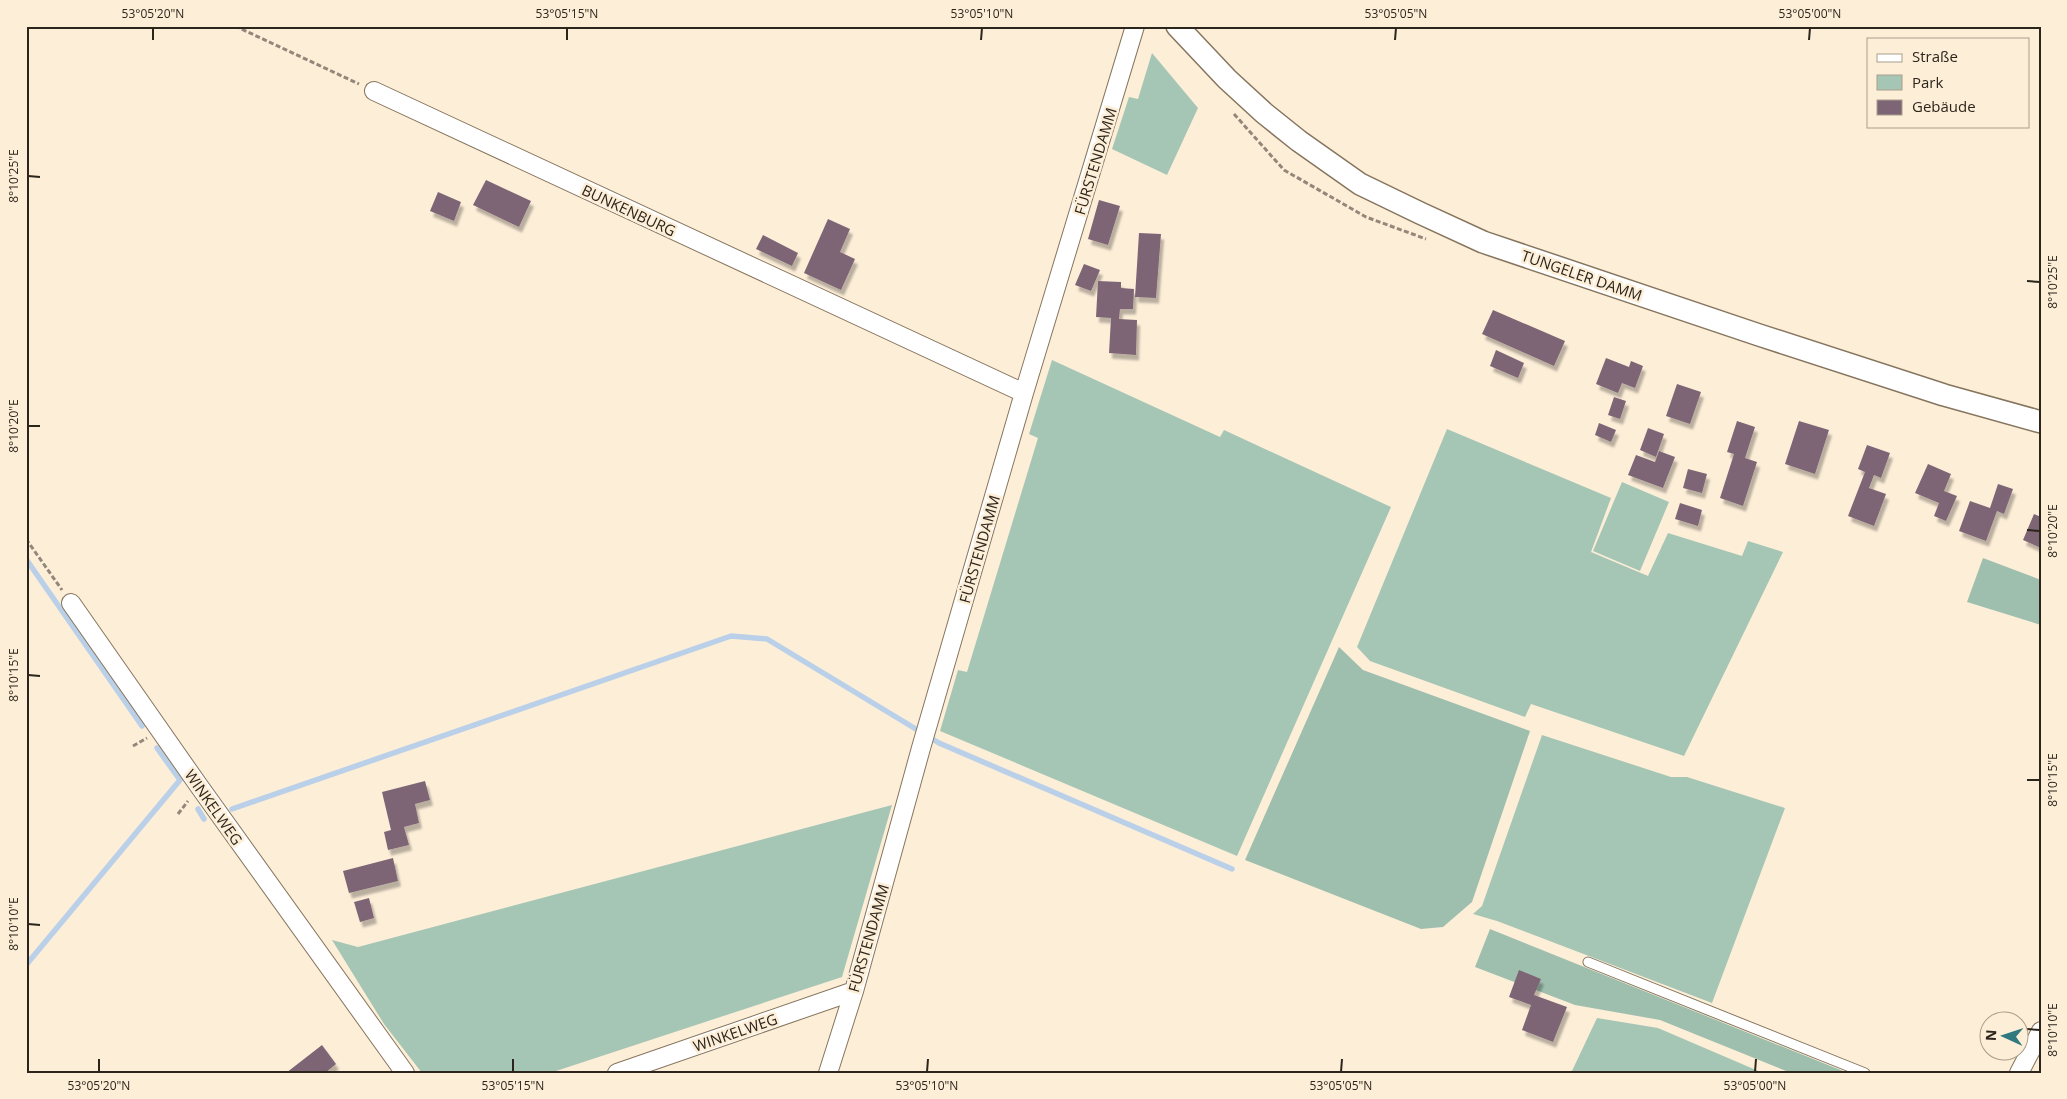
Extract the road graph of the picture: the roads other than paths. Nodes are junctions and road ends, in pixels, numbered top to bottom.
1 (1135, 26) edge
2 (1177, 26) edge
3 (374, 91) road end
4 (1024, 393) junction
5 (2041, 422) edge
6 (71, 603) road end
7 (1588, 962) dead end
8 (854, 991) junction
9 (2041, 1030) edge
10 (405, 1073) edge
11 (617, 1073) edge
12 (828, 1073) edge
13 (1865, 1073) edge
14 (2019, 1073) edge

1 - 4 street, FÜRSTENDAMM
2 - 5 street, TUNGELER DAMM
3 - 4 street, BUNKENBURG
4 - 8 street, FÜRSTENDAMM
6 - 10 street, WINKELWEG
7 - 13 lane
8 - 11 street, WINKELWEG
8 - 12 street, FÜRSTENDAMM
9 - 14 street

